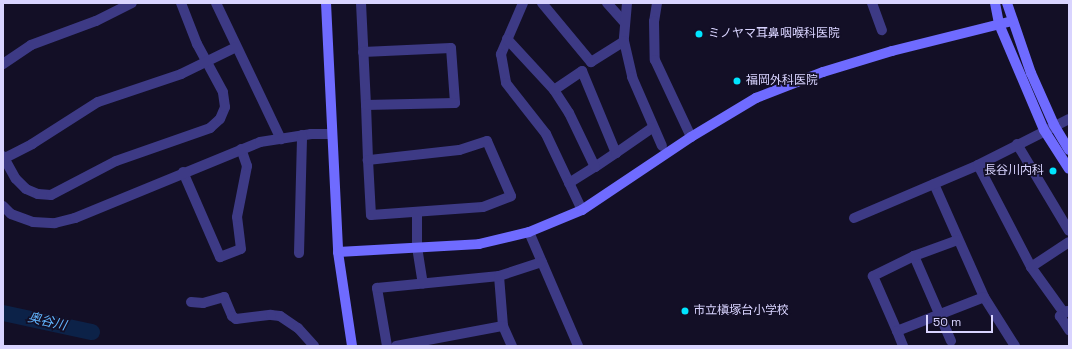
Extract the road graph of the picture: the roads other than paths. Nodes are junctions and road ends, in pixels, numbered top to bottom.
1 (132, 3) edge
2 (181, 3) edge
3 (216, 3) edge
4 (326, 3) edge
5 (361, 3) edge
6 (523, 3) edge
7 (542, 3) edge
8 (608, 3) edge
9 (627, 3) edge
10 (657, 3) edge
11 (872, 3) edge
12 (995, 3) edge
13 (1007, 3) edge
14 (1012, 21) junction
15 (624, 22) junction
16 (999, 24) junction
17 (882, 30) dead end
18 (507, 39) junction
19 (624, 41) junction
20 (236, 47) junction
21 (363, 52) junction
22 (207, 62) junction
23 (591, 62) junction
24 (3, 64) edge
25 (582, 71) junction
26 (554, 90) junction
27 (366, 105) junction
28 (1069, 119) edge
29 (1054, 125) junction
30 (652, 128) junction
31 (1044, 130) junction
32 (332, 134) junction
33 (302, 135) junction
34 (691, 136) junction
35 (281, 139) junction
36 (1017, 144) junction
37 (662, 146) dead end
38 (241, 149) junction
39 (1069, 150) edge
40 (616, 153) junction
41 (3, 157) edge
42 (368, 160) junction
43 (978, 165) junction
44 (595, 167) junction
45 (1069, 169) edge
46 (183, 172) junction
47 (569, 183) junction
48 (934, 184) junction
49 (3, 206) edge
50 (582, 210) junction
51 (416, 212) junction
52 (854, 218) dead end
53 (1069, 231) edge
54 (529, 232) junction
55 (958, 240) junction
56 (1069, 242) edge
57 (417, 246) junction
58 (338, 252) junction
59 (299, 253) dead end
60 (914, 256) junction
61 (542, 262) junction
62 (1032, 267) junction
63 (499, 276) junction
64 (423, 284) junction
65 (984, 297) junction
66 (191, 302) dead end
67 (1067, 311) edge
68 (939, 314) junction
69 (502, 326) junction
70 (1069, 330) edge
71 (897, 331) junction
72 (951, 341) dead end
73 (314, 346) edge
74 (352, 346) edge
75 (387, 346) edge
76 (396, 346) edge
77 (512, 346) edge
78 (578, 346) edge
79 (903, 346) edge
80 (1015, 346) edge

1 - 24 street
2 - 22 street
3 - 20 street
4 - 32 street
5 - 21 street
6 - 18 street
7 - 23 street
8 - 15 street
9 - 15 street
10 - 34 street
11 - 17 street
12 - 16 street
13 - 14 street
14 - 16 street
14 - 29 street
15 - 19 street
16 - 31 street
16 - 34 street
18 - 26 street
18 - 47 street
19 - 23 street
19 - 30 street
20 - 22 street
20 - 35 street
21 - 27 street
21 - 27 street
22 - 41 street
22 - 41 street
23 - 25 street
25 - 26 street
25 - 40 street
26 - 44 street
27 - 42 street
28 - 29 street
29 - 31 street
29 - 39 street
30 - 37 street
30 - 40 street
31 - 36 street
31 - 45 street
32 - 33 street
32 - 58 street
33 - 35 street
33 - 59 street
34 - 50 street
35 - 38 street
36 - 43 street
36 - 53 street
38 - 46 street
38 - 46 street
40 - 44 street
42 - 51 street
42 - 51 street
43 - 48 street
43 - 62 street
44 - 47 street
46 - 49 street
47 - 50 street
48 - 52 street
48 - 55 street
50 - 54 street
51 - 57 street
54 - 57 street
54 - 61 street
55 - 60 street
55 - 65 street
56 - 62 street
57 - 58 street
57 - 64 street
58 - 74 street
60 - 68 street
60 - 71 street
61 - 63 street
61 - 78 street
62 - 67 street
63 - 64 street
63 - 69 street
64 - 75 street
65 - 68 street
65 - 80 street
66 - 73 street
67 - 70 street
68 - 71 street
68 - 72 street
69 - 76 street
69 - 77 street
71 - 79 street

